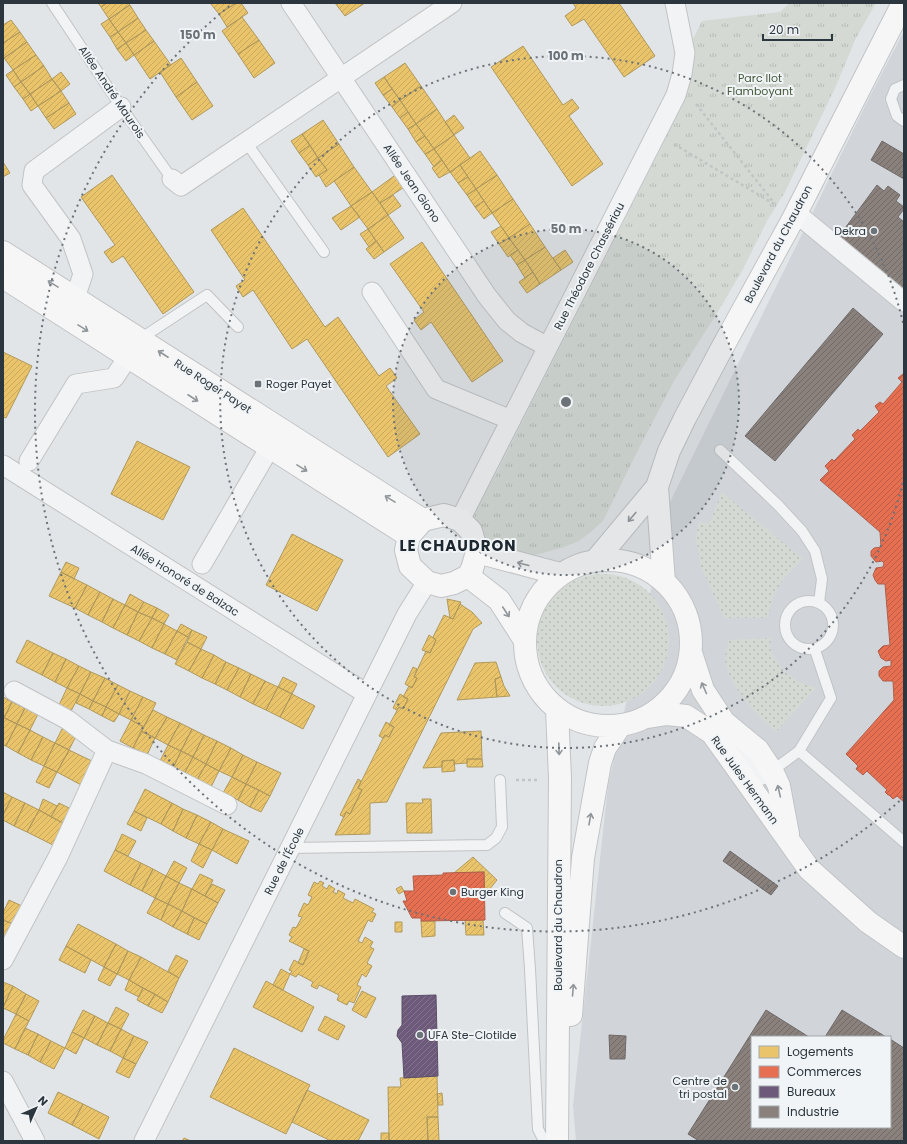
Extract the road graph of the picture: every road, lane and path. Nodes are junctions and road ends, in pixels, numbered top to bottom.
1 (52, 3) edge
2 (290, 3) edge
3 (452, 3) edge
4 (675, 3) edge
5 (903, 3) edge
6 (342, 78) junction
7 (679, 84) junction
8 (904, 85) edge
9 (121, 107) junction
10 (904, 121) edge
11 (656, 134) junction
12 (246, 142) junction
13 (172, 179) joint
14 (796, 213) junction
15 (3, 252) edge
16 (324, 252) dead end
17 (3, 277) edge
18 (372, 292) dead end
19 (75, 298) junction
20 (904, 302) edge
21 (62, 315) junction
22 (238, 327) dead end
23 (140, 339) junction
24 (548, 348) junction
25 (128, 357) junction
26 (511, 420) junction
27 (275, 439) junction
28 (720, 450) dead end
29 (29, 461) dead end
30 (3, 465) edge
31 (657, 487) junction
32 (423, 520) junction
33 (460, 520) junction
34 (409, 536) junction
35 (477, 552) junction
36 (596, 560) junction
37 (202, 564) dead end
38 (560, 574) junction
39 (468, 576) junction
40 (427, 582) junction
41 (664, 582) junction
42 (819, 603) junction
43 (524, 639) junction
44 (815, 650) junction
45 (691, 653) junction
46 (14, 691) dead end
47 (367, 694) junction
48 (557, 710) junction
49 (648, 717) junction
50 (620, 726) junction
51 (722, 746) junction
52 (108, 750) junction
53 (799, 751) junction
54 (772, 771) junction
55 (560, 778) junction
56 (500, 780) joint
57 (227, 804) dead end
58 (904, 842) edge
59 (790, 843) junction
60 (290, 848) junction
61 (505, 913) dead end
62 (904, 947) edge
63 (3, 960) edge
64 (3, 1081) edge
65 (35, 1141) edge
66 (144, 1141) edge
67 (544, 1141) edge
68 (557, 1141) edge
69 (571, 1141) edge

1 - 9 lane, Allée André Maurois
2 - 6 street, Allée Jean Giono
3 - 6 street
4 - 7 street, Rue Théodore Chassériau
5 - 14 main road, Boulevard du Chaudron
6 - 12 street
6 - 24 street, Allée Jean Giono
7 - 11 street, Rue Théodore Chassériau
7 - 11 path
8 - 10 lane
9 - 13 lane, Allée André Maurois
9 - 19 street
11 - 24 street, Rue Théodore Chassériau
12 - 13 street
12 - 16 lane
14 - 20 street
14 - 31 main road, Boulevard du Chaudron
19 -> 15 main road, Rue Roger Payet
17 - 21 main road, Rue Roger Payet
18 - 26 street
19 - 21 street
19 - 23 main road, Rue Roger Payet
21 -> 25 main road, Rue Roger Payet
22 - 23 lane
23 - 25 street
27 -> 23 main road, Rue Roger Payet
24 - 26 street, Rue Théodore Chassériau
25 -> 27 main road, Rue Roger Payet
25 - 29 street
26 - 33 street, Rue Théodore Chassériau
32 -> 27 main road, Rue Roger Payet
27 -> 34 main road, Rue Roger Payet
27 - 37 street
28 - 42 lane
30 - 47 street, Allée Honoré de Balzac
31 -> 36 main road, Boulevard du Chaudron
31 - 41 main road, Boulevard du Chaudron
32 - 33 main road
32 - 34 main road
33 - 35 main road
34 - 40 main road
38 -> 35 main road
35 - 39 main road
36 - 38 main road
36 - 41 main road
38 - 43 main road
39 - 40 main road
39 -> 43 main road
40 - 47 street, Rue de l'École
41 - 45 main road
42 - 44 lane
42 - 44 lane
43 - 48 main road
44 - 53 lane
45 - 49 main road
54 -> 45 main road, Rue Jules Hermann
46 - 52 street
47 - 60 street, Rue de l'École
48 - 50 main road
48 -> 55 main road, Boulevard du Chaudron
49 - 50 main road
49 - 51 main road, Rue Jules Hermann
69 -> 50 main road, Boulevard du Chaudron
51 - 54 street
51 - 59 main road, Rue Jules Hermann
52 - 57 street
52 - 63 street
53 - 54 lane
53 - 58 lane
59 -> 54 main road, Rue Jules Hermann
55 - 56 path
55 - 68 main road, Boulevard du Chaudron
56 - 60 lane
59 - 62 main road, Rue Jules Hermann
60 - 66 street, Rue de l'École
61 - 67 lane
64 - 65 street

